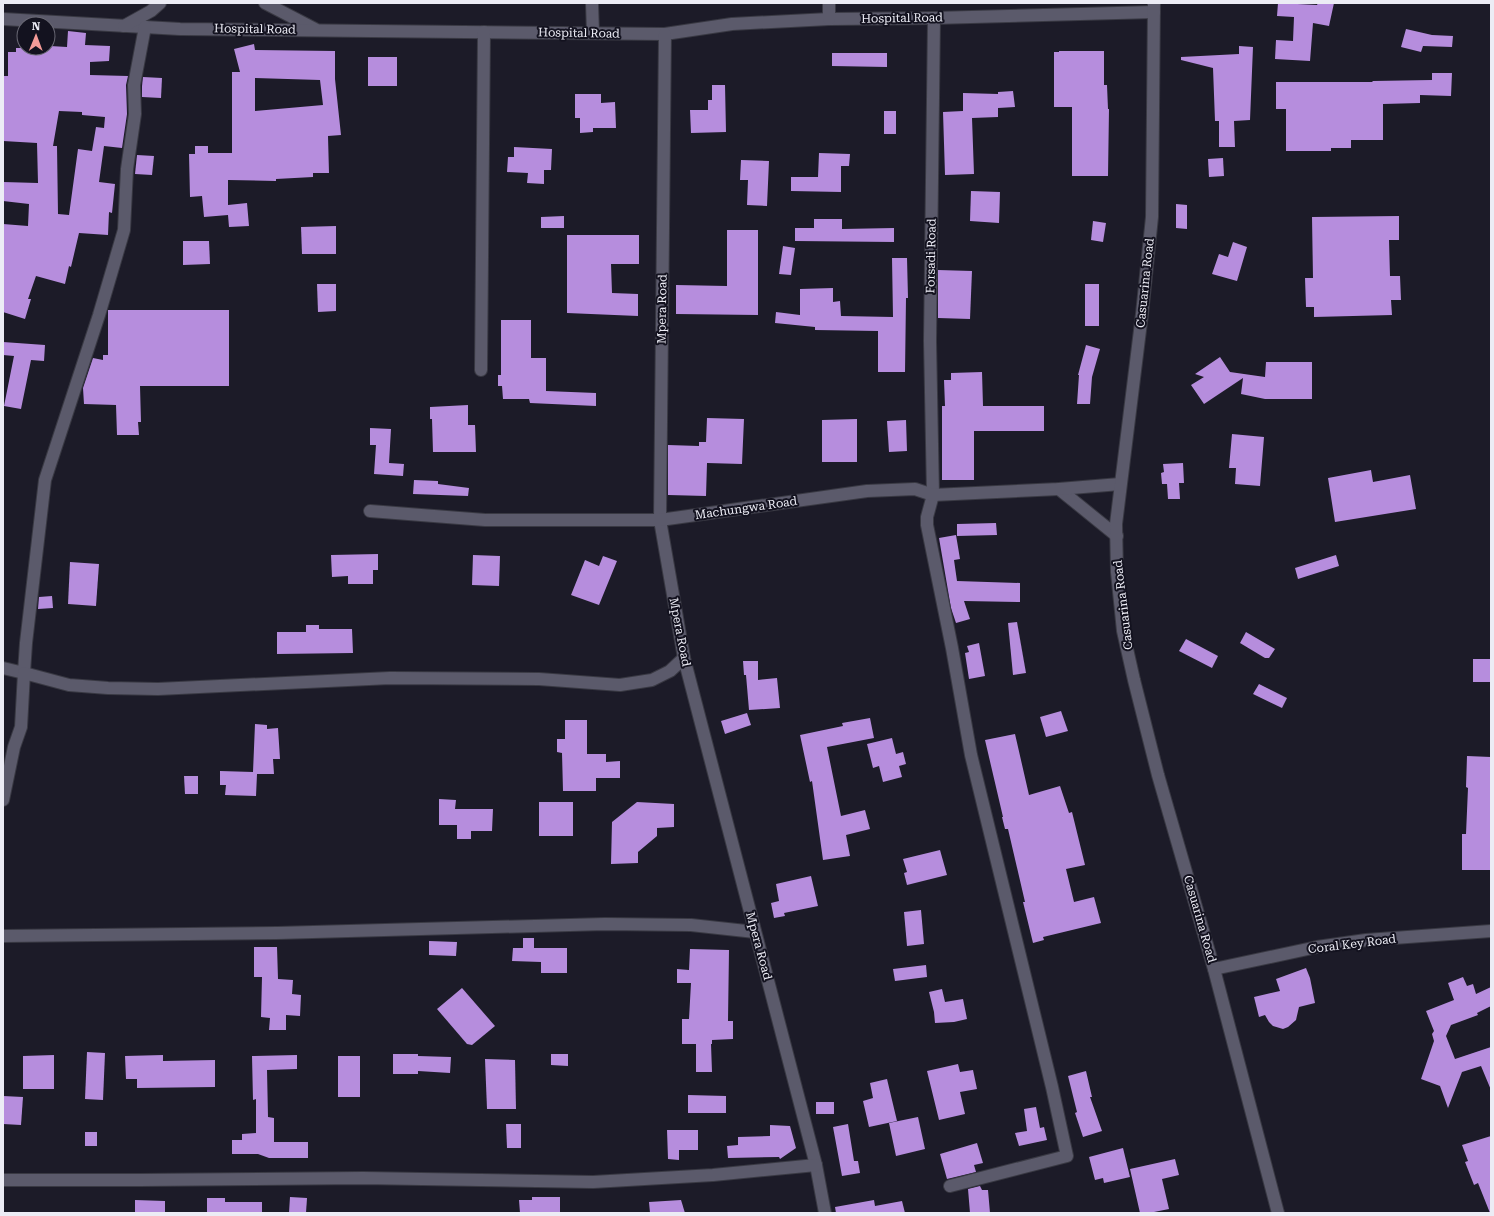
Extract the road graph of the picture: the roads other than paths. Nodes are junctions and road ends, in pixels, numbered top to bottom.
1 (160, 3) edge
2 (265, 3) edge
3 (592, 3) edge
4 (829, 3) edge
5 (1154, 8) edge
6 (934, 18) junction
7 (3, 19) edge
8 (829, 19) junction
9 (124, 26) junction
10 (145, 27) junction
11 (318, 30) junction
12 (484, 32) junction
13 (593, 33) junction
14 (665, 34) junction
15 (481, 370) dead end
16 (1120, 484) junction
17 (1059, 489) junction
18 (933, 495) junction
19 (370, 511) dead end
20 (660, 520) junction
21 (1116, 536) junction
22 (684, 658) junction
23 (3, 668) edge
24 (24, 673) junction
25 (3, 800) edge
26 (1491, 931) edge
27 (755, 932) junction
28 (3, 936) edge
29 (1214, 970) junction
30 (816, 1165) junction
31 (3, 1180) edge
32 (950, 1186) dead end
33 (826, 1213) edge
34 (1278, 1213) edge

1 - 9 street
2 - 11 street
3 - 13 street
4 - 8 street
5 - 6 street, Hospital Road
5 - 16 street, Casuarina Road
6 - 8 street, Hospital Road
6 - 18 street, Forsadi Road
7 - 9 street, Hospital Road
8 - 14 street, Hospital Road
9 - 10 street, Hospital Road
10 - 11 street, Hospital Road
10 - 24 street
11 - 12 street, Hospital Road
12 - 13 street, Hospital Road
12 - 15 street
13 - 14 street, Hospital Road
14 - 20 street, Mpera Road
16 - 17 street, Machungwa Road
16 - 21 street, Casuarina Road
17 - 18 street, Machungwa Road
17 - 21 street
18 - 20 street, Machungwa Road
18 - 32 street, Forsadi Road
19 - 20 street, Machungwa Road
20 - 22 street, Mpera Road
21 - 29 street, Casuarina Road
22 - 24 street
22 - 27 street, Mpera Road
23 - 24 street
24 - 25 street
26 - 29 street, Coral Key Road
27 - 28 street
27 - 30 street, Mpera Road
29 - 34 street, Casuarina Road
30 - 31 street
30 - 33 street, Mpera Road

